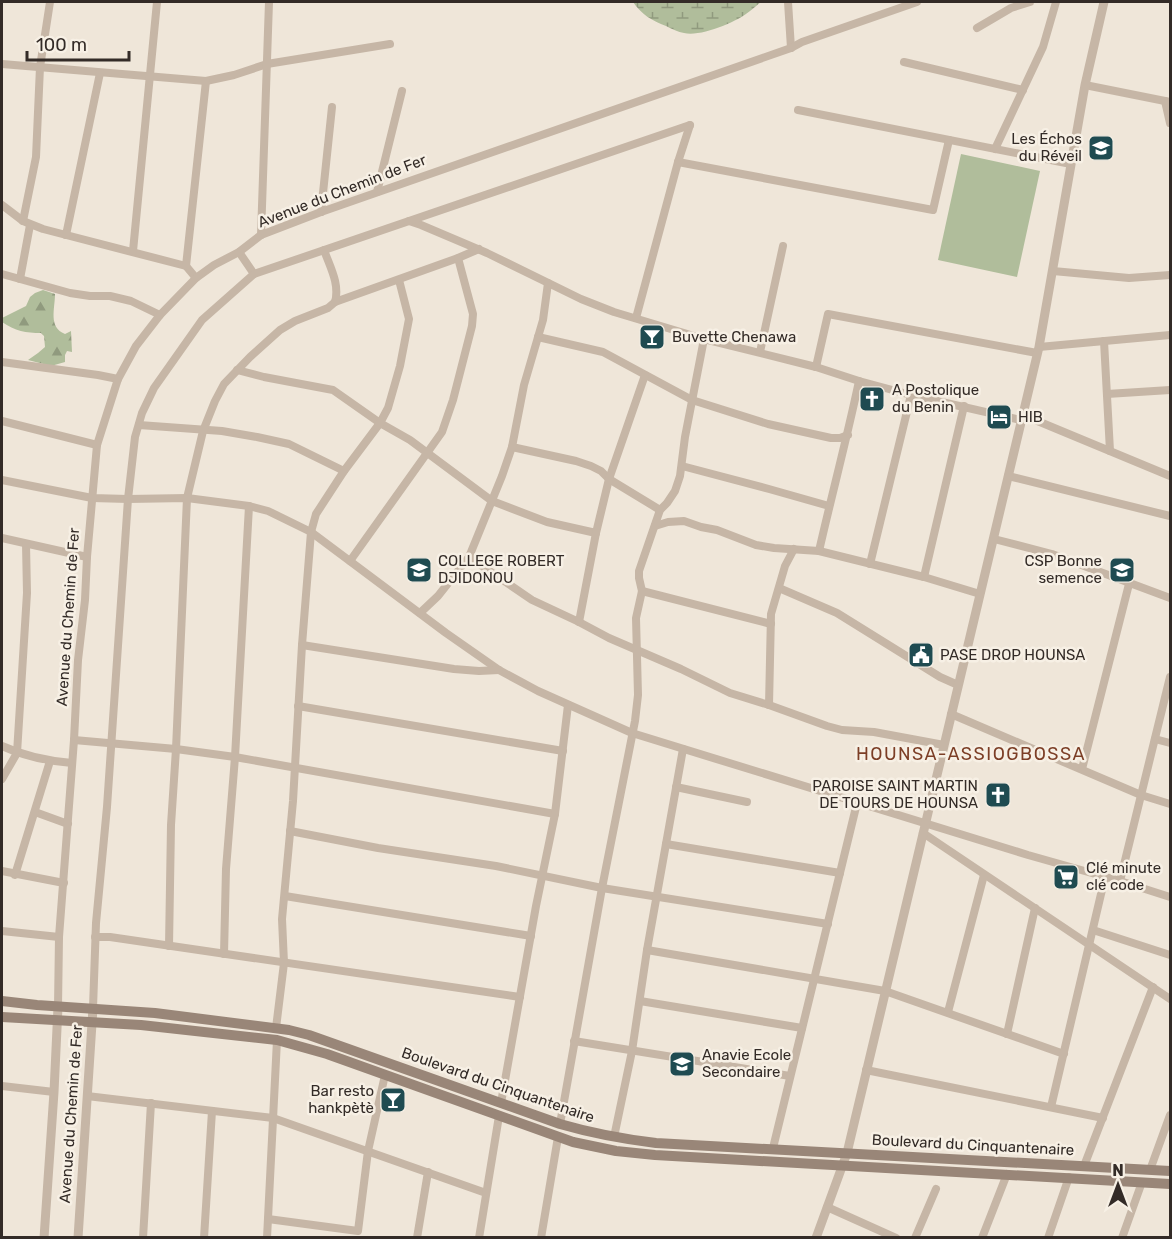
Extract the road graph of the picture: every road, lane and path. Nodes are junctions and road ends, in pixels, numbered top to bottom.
1 (50, 2) edge
2 (157, 2) edge
3 (269, 2) edge
4 (788, 2) edge
5 (917, 2) edge
6 (1030, 2) edge
7 (1056, 2) edge
8 (1104, 2) edge
9 (977, 28) dead end
10 (390, 44) dead end
11 (791, 48) junction
12 (904, 62) dead end
13 (2, 64) edge
14 (267, 64) junction
15 (40, 67) junction
16 (100, 73) junction
17 (149, 76) junction
18 (206, 81) junction
19 (1085, 85) junction
20 (1023, 90) junction
21 (402, 91) dead end
22 (1167, 102) edge
23 (332, 107) dead end
24 (798, 110) dead end
25 (1170, 123) edge
26 (949, 140) junction
27 (995, 149) junction
28 (678, 162) junction
29 (1071, 164) junction
30 (377, 192) junction
31 (2, 205) edge
32 (321, 212) junction
33 (408, 221) junction
34 (26, 223) junction
35 (66, 235) junction
36 (261, 235) junction
37 (783, 246) dead end
38 (479, 249) junction
39 (324, 250) junction
40 (133, 251) junction
41 (239, 252) junction
42 (458, 258) junction
43 (186, 266) junction
44 (1053, 271) junction
45 (2, 274) edge
46 (254, 274) junction
47 (1170, 275) edge
48 (196, 278) junction
49 (20, 279) junction
50 (399, 280) junction
51 (548, 283) junction
52 (335, 302) junction
53 (160, 315) junction
54 (636, 318) junction
55 (1170, 334) edge
56 (538, 337) junction
57 (704, 339) junction
58 (1104, 341) junction
59 (1038, 350) junction
60 (760, 352) junction
61 (2, 362) edge
62 (816, 367) junction
63 (237, 370) junction
64 (645, 375) junction
65 (118, 379) junction
66 (859, 381) junction
67 (1170, 390) edge
68 (1107, 394) junction
69 (911, 395) junction
70 (692, 400) junction
71 (964, 406) junction
72 (1022, 418) junction
73 (2, 421) edge
74 (380, 423) junction
75 (139, 425) junction
76 (203, 431) junction
77 (848, 435) junction
78 (98, 445) junction
79 (512, 447) junction
80 (1110, 451) junction
81 (428, 453) junction
82 (682, 466) junction
83 (344, 471) junction
84 (1008, 476) junction
85 (1170, 476) edge
86 (609, 479) junction
87 (2, 480) edge
88 (92, 498) junction
89 (187, 498) junction
90 (128, 500) junction
91 (492, 501) junction
92 (249, 506) junction
93 (829, 506) junction
94 (660, 510) junction
95 (1170, 516) edge
96 (655, 526) junction
97 (311, 532) junction
98 (596, 533) junction
99 (2, 538) edge
100 (994, 539) junction
101 (26, 544) junction
102 (794, 549) junction
103 (819, 551) junction
104 (87, 557) junction
105 (468, 557) junction
106 (350, 561) junction
107 (870, 564) junction
108 (924, 578) junction
109 (1129, 584) junction
110 (779, 588) junction
111 (642, 591) junction
112 (980, 594) junction
113 (1170, 598) edge
114 (420, 613) junction
115 (579, 622) junction
116 (771, 624) junction
117 (302, 645) junction
118 (637, 649) junction
119 (499, 670) junction
120 (1170, 679) edge
121 (958, 685) junction
122 (568, 705) junction
123 (769, 705) junction
124 (298, 706) junction
125 (951, 714) junction
126 (632, 733) junction
127 (1155, 739) junction
128 (74, 740) junction
129 (111, 743) junction
130 (1170, 743) edge
131 (944, 745) junction
132 (2, 746) edge
133 (176, 749) junction
134 (682, 749) junction
135 (563, 751) junction
136 (17, 753) junction
137 (235, 757) junction
138 (50, 761) junction
139 (72, 763) junction
140 (294, 768) junction
141 (1082, 769) junction
142 (2, 779) edge
143 (676, 787) junction
144 (1141, 795) junction
145 (747, 802) dead end
146 (857, 803) junction
147 (1170, 804) edge
148 (35, 812) junction
149 (555, 814) junction
150 (68, 824) junction
151 (924, 828) junction
152 (290, 831) junction
153 (666, 844) junction
154 (2, 871) edge
155 (840, 873) junction
156 (15, 875) junction
157 (984, 875) junction
158 (542, 876) junction
159 (1105, 877) junction
160 (1120, 881) junction
161 (64, 884) junction
162 (602, 888) junction
163 (285, 896) junction
164 (657, 896) junction
165 (1170, 897) edge
166 (1035, 908) junction
167 (828, 924) junction
168 (1093, 930) junction
169 (2, 931) edge
170 (531, 936) junction
171 (59, 937) junction
172 (95, 937) junction
173 (1089, 945) junction
174 (169, 946) junction
175 (647, 951) junction
176 (224, 954) junction
177 (1170, 955) edge
178 (285, 963) junction
179 (814, 979) junction
180 (1153, 987) junction
181 (885, 991) junction
182 (520, 997) junction
183 (1170, 999) edge
184 (2, 1001) edge
185 (640, 1001) junction
186 (58, 1006) junction
187 (93, 1008) junction
188 (948, 1012) junction
189 (2, 1017) edge
190 (57, 1021) junction
191 (92, 1022) junction
192 (276, 1028) junction
193 (802, 1028) junction
194 (1007, 1034) junction
195 (277, 1040) junction
196 (573, 1041) junction
197 (632, 1051) junction
198 (1064, 1054) junction
199 (866, 1070) junction
200 (385, 1075) junction
201 (790, 1076) junction
202 (2, 1086) edge
203 (54, 1092) junction
204 (87, 1096) junction
205 (151, 1103) junction
206 (501, 1103) junction
207 (1051, 1107) junction
208 (212, 1110) junction
209 (1170, 1115) edge
210 (500, 1116) junction
211 (273, 1118) junction
212 (1103, 1118) junction
213 (560, 1124) junction
214 (558, 1137) junction
215 (614, 1137) junction
216 (773, 1149) junction
217 (368, 1151) junction
218 (847, 1153) junction
219 (843, 1165) junction
220 (1084, 1166) junction
221 (1150, 1170) junction
222 (1170, 1171) edge
223 (428, 1172) junction
224 (1007, 1174) junction
225 (1069, 1177) junction
226 (1142, 1182) junction
227 (1170, 1184) edge
228 (936, 1189) dead end
229 (486, 1193) junction
230 (827, 1207) junction
231 (268, 1219) junction
232 (44, 1238) edge
233 (78, 1238) edge
234 (143, 1238) edge
235 (204, 1238) edge
236 (267, 1238) edge
237 (417, 1238) edge
238 (479, 1238) edge
239 (541, 1238) edge
240 (816, 1238) edge
241 (897, 1238) edge
242 (915, 1238) edge
243 (982, 1238) edge
244 (1048, 1238) edge
245 (1122, 1238) edge

1 - 15 street
2 - 17 street
3 - 14 street
4 - 11 street
5 - 11 street, Avenue du Chemin de Fer
6 - 9 street
7 - 20 street
8 - 19 street
10 - 14 street
11 - 30 street, Avenue du Chemin de Fer
12 - 20 street
13 - 15 street
14 - 18 street
14 - 36 street
15 - 16 street
15 - 34 street
16 - 17 street
16 - 35 street
17 - 18 street
17 - 40 street
18 - 43 street
19 - 22 street
19 - 29 street
20 - 27 street
21 - 30 street
22 - 25 street
23 - 32 street
24 - 26 street
26 - 27 street
26 - 28 street
27 - 29 street
28 - 33 street, Avenue du Chemin de Fer
28 - 54 street
29 - 44 street
30 - 32 street, Avenue du Chemin de Fer
31 - 34 street
32 - 36 street, Avenue du Chemin de Fer
33 - 38 street
33 - 39 street, Avenue du Chemin de Fer
34 - 35 street
34 - 49 street
35 - 40 street
36 - 41 street, Avenue du Chemin de Fer
37 - 60 street
38 - 42 street
38 - 51 street
39 - 46 street, Avenue du Chemin de Fer
39 - 52 street
40 - 43 street
41 - 46 street
41 - 48 street, Avenue du Chemin de Fer
42 - 50 street
42 - 81 street
43 - 48 street
44 - 47 street
44 - 59 street
45 - 49 street
46 - 75 street, Avenue du Chemin de Fer
48 - 53 street, Avenue du Chemin de Fer
49 - 53 street
50 - 52 street
50 - 74 street
51 - 54 street
51 - 56 street
52 - 63 street
53 - 65 street, Avenue du Chemin de Fer
54 - 57 street
55 - 58 street
56 - 64 street
56 - 79 street
57 - 60 street
57 - 70 street
58 - 59 street
58 - 68 street
59 - 62 street
59 - 72 street
60 - 62 street
61 - 65 street
62 - 66 street
63 - 74 street
63 - 76 street
64 - 70 street
64 - 86 street
65 - 78 street, Avenue du Chemin de Fer
66 - 69 street
66 - 77 street
67 - 68 street
68 - 80 street
69 - 71 street
69 - 107 street
70 - 77 street
70 - 82 street
71 - 72 street
71 - 108 street
72 - 80 street
72 - 84 street
73 - 78 street
74 - 81 street
74 - 83 street
75 - 76 street
75 - 90 street, Avenue du Chemin de Fer
76 - 83 street
76 - 89 street
77 - 93 street
78 - 88 street, Avenue du Chemin de Fer
79 - 86 street
79 - 91 street
80 - 85 street
81 - 91 street
81 - 106 street
82 - 93 street
82 - 94 street
83 - 97 street
84 - 95 street
84 - 100 street
86 - 94 street
86 - 98 street
87 - 88 street
88 - 90 street
88 - 104 street, Avenue du Chemin de Fer
89 - 90 street
89 - 92 street
89 - 133 street
90 - 129 street, Avenue du Chemin de Fer
91 - 98 street
91 - 105 street
92 - 97 street
92 - 137 street
93 - 103 street
94 - 96 street
96 - 102 street
96 - 111 street
97 - 106 street
97 - 117 street
98 - 115 street
99 - 101 street
100 - 109 street
100 - 112 street
101 - 104 street
101 - 136 street
102 - 103 street
102 - 110 street
103 - 107 street
104 - 128 street, Avenue du Chemin de Fer
105 - 114 street
105 - 115 street
106 - 114 street
107 - 108 street
108 - 112 street
109 - 113 street
109 - 141 street
110 - 116 street
110 - 121 street
111 - 116 street
111 - 118 street
112 - 121 street
114 - 119 street
115 - 118 street
116 - 123 street
117 - 119 street
117 - 124 street
118 - 123 street
118 - 126 street
119 - 122 street
120 - 127 street
121 - 125 street
122 - 126 street
122 - 135 street
123 - 131 street
124 - 135 street
124 - 140 street
125 - 131 street
125 - 141 street
126 - 134 street
126 - 162 street
127 - 130 street
127 - 144 street
128 - 129 street
128 - 139 street, Avenue du Chemin de Fer
129 - 133 street
129 - 172 street, Avenue du Chemin de Fer
131 - 151 street
132 - 136 street
133 - 137 street
133 - 174 street
134 - 143 street
134 - 146 street
135 - 149 street
136 - 138 street
136 - 142 street
137 - 140 street
137 - 176 street
138 - 139 street
138 - 148 street
139 - 150 street, Avenue du Chemin de Fer
140 - 149 street
140 - 152 street
141 - 144 street
143 - 145 street
143 - 153 street
144 - 147 street
144 - 160 street
146 - 151 street
146 - 155 street
148 - 150 street
148 - 156 street
149 - 158 street
150 - 161 street, Avenue du Chemin de Fer
151 - 157 street
151 - 159 street
151 - 181 street
152 - 158 street
152 - 163 street
153 - 155 street
153 - 164 street
154 - 156 street
155 - 167 street
156 - 161 street
157 - 166 street
157 - 188 street
158 - 162 street
158 - 170 street
159 - 160 street
159 - 168 street
160 - 165 street
161 - 171 street, Avenue du Chemin de Fer
162 - 164 street
162 - 196 street
163 - 170 street
163 - 178 street
164 - 167 street
164 - 175 street
166 - 173 street
166 - 194 street
167 - 179 street
168 - 173 street
168 - 177 street
169 - 171 street
170 - 182 street
171 - 186 street, Avenue du Chemin de Fer
172 - 174 street
172 - 187 street, Avenue du Chemin de Fer
173 - 180 street
173 - 198 street
174 - 176 street
175 - 179 street
175 - 185 street
176 - 178 street
178 - 182 street
178 - 192 street
179 - 181 street
179 - 193 street
180 - 183 street
180 - 212 street
181 - 188 street
181 - 199 street
182 - 206 street
184 - 186 main road, Boulevard du Cinquantenaire
185 - 193 street
185 - 197 street
186 - 187 main road, Boulevard du Cinquantenaire
186 - 190 street
187 - 191 street, Avenue du Chemin de Fer
187 - 192 main road, Boulevard du Cinquantenaire
188 - 194 street
189 - 190 main road, Boulevard du Cinquantenaire
190 - 191 main road, Boulevard du Cinquantenaire
190 - 203 street
191 - 195 main road, Boulevard du Cinquantenaire
191 - 204 street, Avenue du Chemin de Fer
192 - 206 main road, Boulevard du Cinquantenaire
193 - 201 street
194 - 198 street
195 - 200 main road, Boulevard du Cinquantenaire
195 - 211 street
196 - 197 street
196 - 213 street
197 - 201 street
197 - 215 street
198 - 207 street
199 - 207 street
199 - 218 street
200 - 210 main road, Boulevard du Cinquantenaire
200 - 217 street
201 - 216 street
202 - 203 street
203 - 232 street
204 - 205 street
204 - 233 street, Avenue du Chemin de Fer
205 - 208 street
205 - 234 street
206 - 213 main road, Boulevard du Cinquantenaire
207 - 212 street
208 - 211 street
208 - 235 street
209 - 221 street
210 - 214 main road, Boulevard du Cinquantenaire
210 - 229 street
211 - 217 street
211 - 231 street
212 - 220 street
213 - 215 main road, Boulevard du Cinquantenaire
214 - 219 main road, Boulevard du Cinquantenaire
214 - 239 street
215 - 216 main road, Boulevard du Cinquantenaire
216 - 218 main road, Boulevard du Cinquantenaire
217 - 223 street
217 - 231 street
218 - 219 street
218 - 220 main road, Boulevard du Cinquantenaire
219 - 224 main road, Boulevard du Cinquantenaire
219 - 230 street
220 - 221 main road, Boulevard du Cinquantenaire
221 - 222 main road, Boulevard du Cinquantenaire
223 - 229 street
223 - 237 street
224 - 225 main road, Boulevard du Cinquantenaire
224 - 243 street
225 - 226 main road, Boulevard du Cinquantenaire
225 - 244 street
226 - 227 main road, Boulevard du Cinquantenaire
226 - 245 street
228 - 242 street
229 - 238 street
230 - 240 street
230 - 241 street
231 - 236 street

